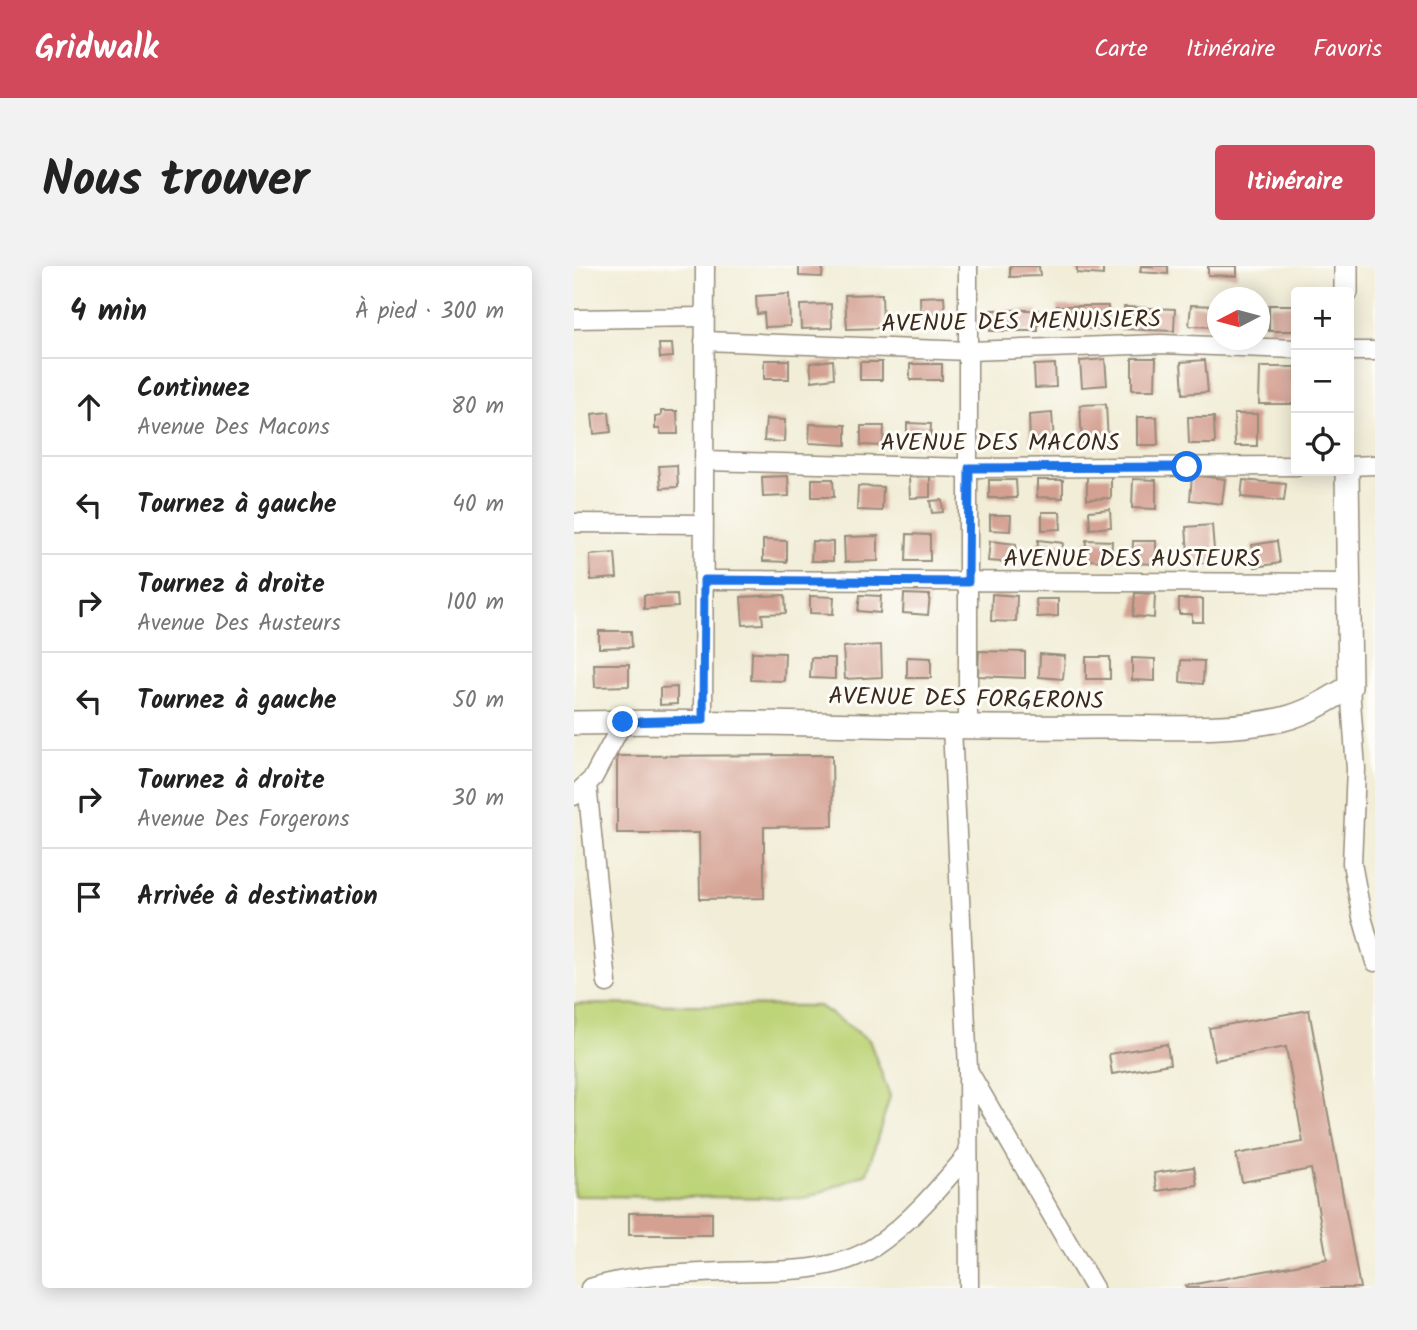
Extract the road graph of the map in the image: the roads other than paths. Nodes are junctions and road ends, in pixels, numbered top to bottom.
1 (705, 266) edge
2 (968, 266) edge
3 (1346, 266) edge
4 (1346, 287) edge
5 (703, 317) junction
6 (574, 319) edge
7 (704, 341) junction
8 (1291, 349) edge
9 (969, 351) junction
10 (1354, 351) edge
11 (1375, 351) edge
12 (704, 461) junction
13 (1375, 465) edge
14 (1291, 466) edge
15 (1354, 467) edge
16 (969, 468) junction
17 (1348, 476) edge
18 (574, 523) edge
19 (703, 524) junction
20 (704, 580) junction
21 (968, 582) junction
22 (1349, 583) junction
23 (1350, 687) junction
24 (703, 720) junction
25 (623, 722) junction
26 (574, 723) edge
27 (960, 727) junction
28 (580, 790) edge
29 (1374, 950) edge
30 (607, 983) dead end
31 (968, 1069) junction
32 (968, 1154) junction
33 (590, 1288) edge
34 (969, 1288) edge
35 (1094, 1288) edge

1 - 5 street
2 - 9 street
3 - 4 street
5 - 6 street
5 - 7 street
7 - 9 street, AVENUE DES MENUISIERS
7 - 12 street
8 - 9 street, AVENUE DES MENUISIERS
9 - 16 street
10 - 11 street
12 - 16 street, AVENUE DES MACONS
12 - 19 street
13 - 15 street
14 - 16 street, AVENUE DES MACONS
16 - 21 street
17 - 22 street
18 - 19 street
19 - 20 street
20 - 21 street, AVENUE DES AUSTEURS
20 - 24 street
21 - 22 street, AVENUE DES AUSTEURS
21 - 27 street
22 - 23 street
23 - 27 street, AVENUE DES FORGERONS
23 - 29 street
24 - 25 street, AVENUE DES FORGERONS
24 - 27 street, AVENUE DES FORGERONS
25 - 26 street, AVENUE DES FORGERONS
25 - 28 street
27 - 31 street
28 - 30 street
31 - 32 street
31 - 35 street
32 - 33 street
32 - 34 street

